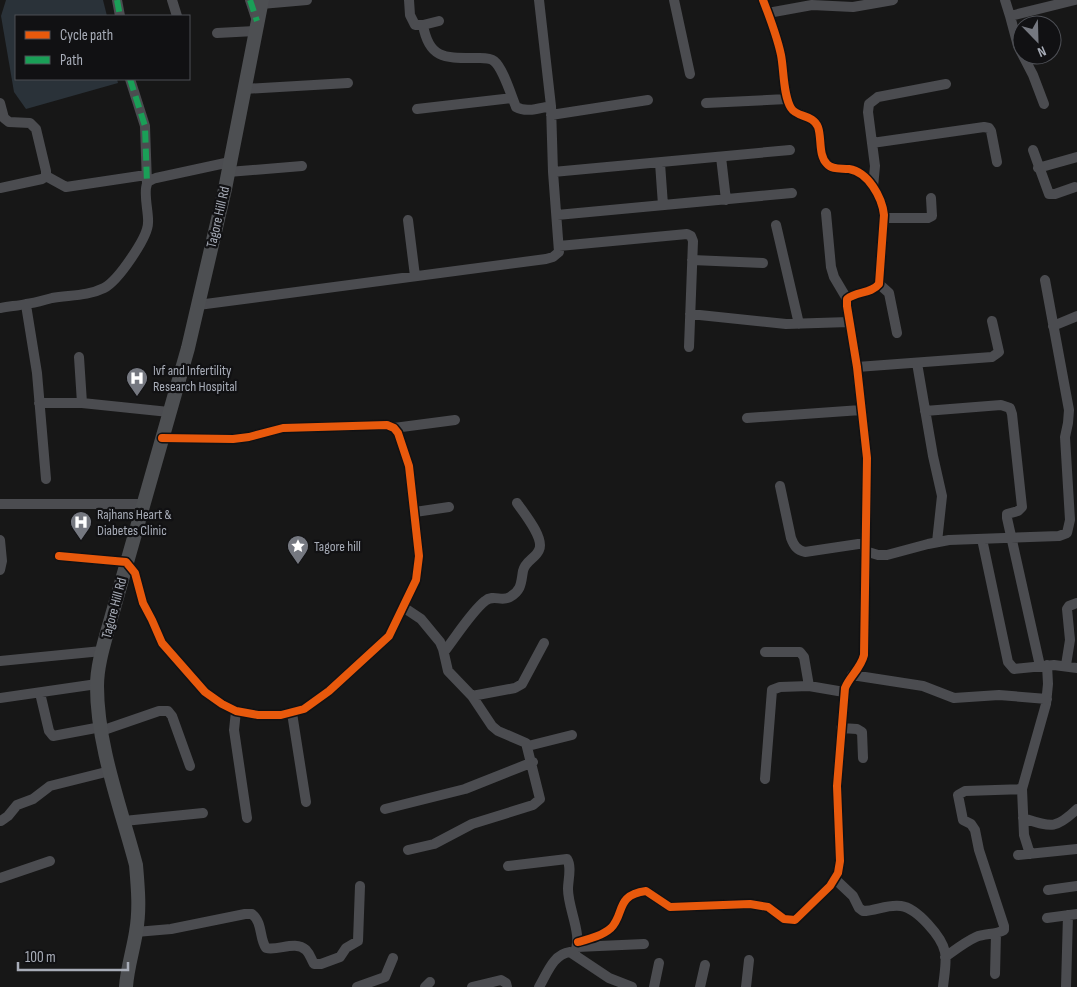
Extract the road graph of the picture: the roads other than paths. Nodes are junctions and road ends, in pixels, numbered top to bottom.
1 (117, 0) edge
2 (172, 0) edge
3 (306, 0) edge
4 (409, 0) edge
5 (539, 0) edge
6 (674, 0) edge
7 (763, 0) edge
8 (893, 0) edge
9 (1005, 0) edge
10 (1075, 0) edge
11 (257, 1) edge
12 (768, 13) junction
13 (120, 15) edge
14 (177, 15) edge
15 (1010, 16) junction
16 (439, 21) dead end
17 (423, 25) junction
18 (256, 26) junction
19 (217, 33) dead end
20 (690, 74) dead end
21 (130, 80) edge
22 (348, 82) dead end
23 (946, 84) dead end
24 (244, 89) junction
25 (512, 98) junction
26 (787, 99) junction
27 (648, 100) dead end
28 (0, 103) edge
29 (706, 103) dead end
30 (1044, 104) dead end
31 (417, 109) dead end
32 (551, 110) junction
33 (872, 143) junction
34 (790, 150) dead end
35 (1033, 150) dead end
36 (1077, 157) edge
37 (721, 158) junction
38 (997, 162) dead end
39 (660, 163) junction
40 (302, 166) dead end
41 (229, 167) junction
42 (1038, 168) junction
43 (553, 172) junction
44 (46, 176) junction
45 (146, 180) junction
46 (872, 187) junction
47 (1075, 187) dead end
48 (0, 188) edge
49 (792, 193) dead end
50 (931, 198) dead end
51 (726, 200) junction
52 (663, 206) junction
53 (826, 213) dead end
54 (557, 215) junction
55 (884, 218) junction
56 (408, 220) dead end
57 (776, 225) dead end
58 (559, 246) junction
59 (692, 260) junction
60 (762, 262) dead end
61 (415, 276) junction
62 (1045, 280) dead end
63 (879, 284) junction
64 (847, 299) junction
65 (26, 304) junction
66 (198, 305) junction
67 (0, 308) edge
68 (690, 314) junction
69 (1077, 316) edge
70 (992, 321) dead end
71 (849, 322) junction
72 (799, 324) junction
73 (1053, 326) junction
74 (897, 333) dead end
75 (689, 347) dead end
76 (80, 357) dead end
77 (917, 362) junction
78 (857, 367) junction
79 (39, 403) junction
80 (82, 403) junction
81 (862, 410) junction
82 (925, 411) junction
83 (169, 412) junction
84 (747, 418) dead end
85 (455, 420) dead end
86 (394, 428) junction
87 (162, 438) junction
88 (46, 479) dead end
89 (780, 486) dead end
90 (517, 503) dead end
91 (0, 504) edge
92 (143, 504) junction
93 (449, 507) dead end
94 (415, 512) junction
95 (1011, 538) junction
96 (982, 539) junction
97 (0, 540) edge
98 (937, 542) junction
99 (865, 547) junction
100 (60, 556) dead end
101 (126, 562) junction
102 (0, 570) edge
103 (1077, 603) edge
104 (404, 607) junction
105 (544, 643) dead end
106 (102, 651) junction
107 (444, 652) junction
108 (765, 652) dead end
109 (0, 661) edge
110 (1044, 666) junction
111 (1066, 666) junction
112 (1077, 668) edge
113 (852, 675) junction
114 (97, 684) junction
115 (809, 686) junction
116 (844, 692) junction
117 (40, 693) junction
118 (472, 696) junction
119 (0, 698) edge
120 (1047, 699) junction
121 (236, 710) junction
122 (292, 714) junction
123 (841, 728) junction
124 (101, 729) junction
125 (572, 735) dead end
126 (528, 746) junction
127 (863, 758) dead end
128 (532, 762) junction
129 (190, 766) dead end
130 (110, 771) junction
131 (765, 779) dead end
132 (1022, 789) junction
133 (306, 802) dead end
134 (385, 809) dead end
135 (1077, 809) edge
136 (203, 813) dead end
137 (247, 818) dead end
138 (1023, 818) junction
139 (1, 821) edge
140 (124, 821) junction
141 (1077, 849) edge
142 (408, 850) dead end
143 (1030, 854) junction
144 (1018, 856) dead end
145 (50, 861) dead end
146 (508, 866) dead end
147 (0, 878) edge
148 (835, 879) junction
149 (360, 886) dead end
150 (1077, 886) edge
151 (1048, 890) dead end
152 (1072, 915) edge
153 (1047, 918) dead end
154 (136, 932) junction
155 (996, 933) junction
156 (644, 944) dead end
157 (576, 948) junction
158 (945, 957) junction
159 (392, 958) dead end
160 (750, 960) dead end
161 (659, 963) dead end
162 (705, 965) dead end
163 (995, 974) dead end
164 (126, 987) edge
165 (357, 987) edge
166 (472, 987) edge
167 (508, 987) edge
168 (539, 987) edge
169 (632, 987) edge
170 (654, 987) edge
171 (700, 987) edge
172 (746, 987) edge
173 (943, 987) edge
174 (1066, 987) edge

1 - 13 street
2 - 14 street
3 - 11 street
4 - 17 street
5 - 32 street
6 - 20 street
7 - 12 street
8 - 12 street
9 - 15 street
10 - 15 street
11 - 18 main road, Tagore Hill Rd
12 - 26 street
15 - 30 street
16 - 17 street
17 - 25 street
18 - 19 street
18 - 24 main road, Tagore Hill Rd
21 - 45 street
22 - 24 street
23 - 33 street
24 - 41 main road, Tagore Hill Rd
25 - 31 street
25 - 32 street
26 - 29 street
26 - 46 street
27 - 32 street
28 - 44 street
32 - 43 street
33 - 38 street
33 - 46 street
34 - 37 street
35 - 42 street
36 - 42 street
37 - 39 street
37 - 51 street
39 - 43 street
39 - 52 street
40 - 41 street
41 - 45 street
41 - 66 main road, Tagore Hill Rd
42 - 47 street
43 - 54 street
44 - 45 street
44 - 48 street
45 - 65 street
46 - 55 street
49 - 51 street
50 - 55 street
51 - 52 street
52 - 54 street
53 - 64 street
54 - 58 street
55 - 63 street
56 - 61 street
57 - 72 street
58 - 59 street
58 - 61 street
59 - 60 street
59 - 68 street
61 - 66 street
62 - 73 street
63 - 64 street
63 - 74 street
64 - 71 street
65 - 67 street
65 - 79 street
66 - 83 main road, Tagore Hill Rd
68 - 72 street
68 - 75 street
69 - 73 street
70 - 77 street
71 - 72 street
71 - 78 street
73 - 95 street
76 - 80 street
77 - 78 street
77 - 82 street
78 - 81 street
79 - 80 street
79 - 88 street
80 - 83 street
81 - 84 street
81 - 99 street
82 - 95 street
82 - 98 street
83 - 87 main road, Tagore Hill Rd
85 - 86 street
86 - 87 street
86 - 94 street
87 - 92 main road, Tagore Hill Rd
89 - 99 street
90 - 107 street
91 - 92 street
92 - 101 main road, Tagore Hill Rd
93 - 94 street
94 - 104 street
95 - 96 street
95 - 110 street
96 - 98 street
96 - 110 street
97 - 102 street
98 - 99 street
99 - 113 street
100 - 101 street
101 - 106 main road, Tagore Hill Rd
101 - 121 street
103 - 111 street
104 - 107 street
104 - 122 street
105 - 118 street
106 - 109 street
106 - 114 main road, Tagore Hill Rd
107 - 118 street
108 - 115 street
110 - 111 street
110 - 120 street
111 - 112 street
113 - 116 street
113 - 120 street
114 - 117 street
114 - 124 main road, Tagore Hill Rd
115 - 116 street
115 - 131 street
116 - 123 street
117 - 119 street
117 - 124 street
118 - 126 street
120 - 132 street
121 - 122 street
121 - 137 street
122 - 133 street
123 - 127 street
123 - 148 street
124 - 129 street
124 - 130 main road, Tagore Hill Rd
125 - 126 street
126 - 128 street
128 - 134 street
128 - 142 street
130 - 139 street
130 - 140 main road, Tagore Hill Rd
132 - 138 street
132 - 155 street
135 - 138 street
136 - 140 street
138 - 143 street
140 - 154 main road, Tagore Hill Rd
141 - 143 street
143 - 144 street
145 - 147 street
146 - 157 street
148 - 157 street
148 - 158 street
149 - 154 street
150 - 151 street
152 - 153 street
152 - 174 street
154 - 164 main road, Tagore Hill Rd
155 - 158 street
155 - 163 street
156 - 157 street
157 - 168 street
157 - 169 street
158 - 173 street
159 - 165 street
160 - 172 street
161 - 170 street
162 - 171 street
166 - 167 street

